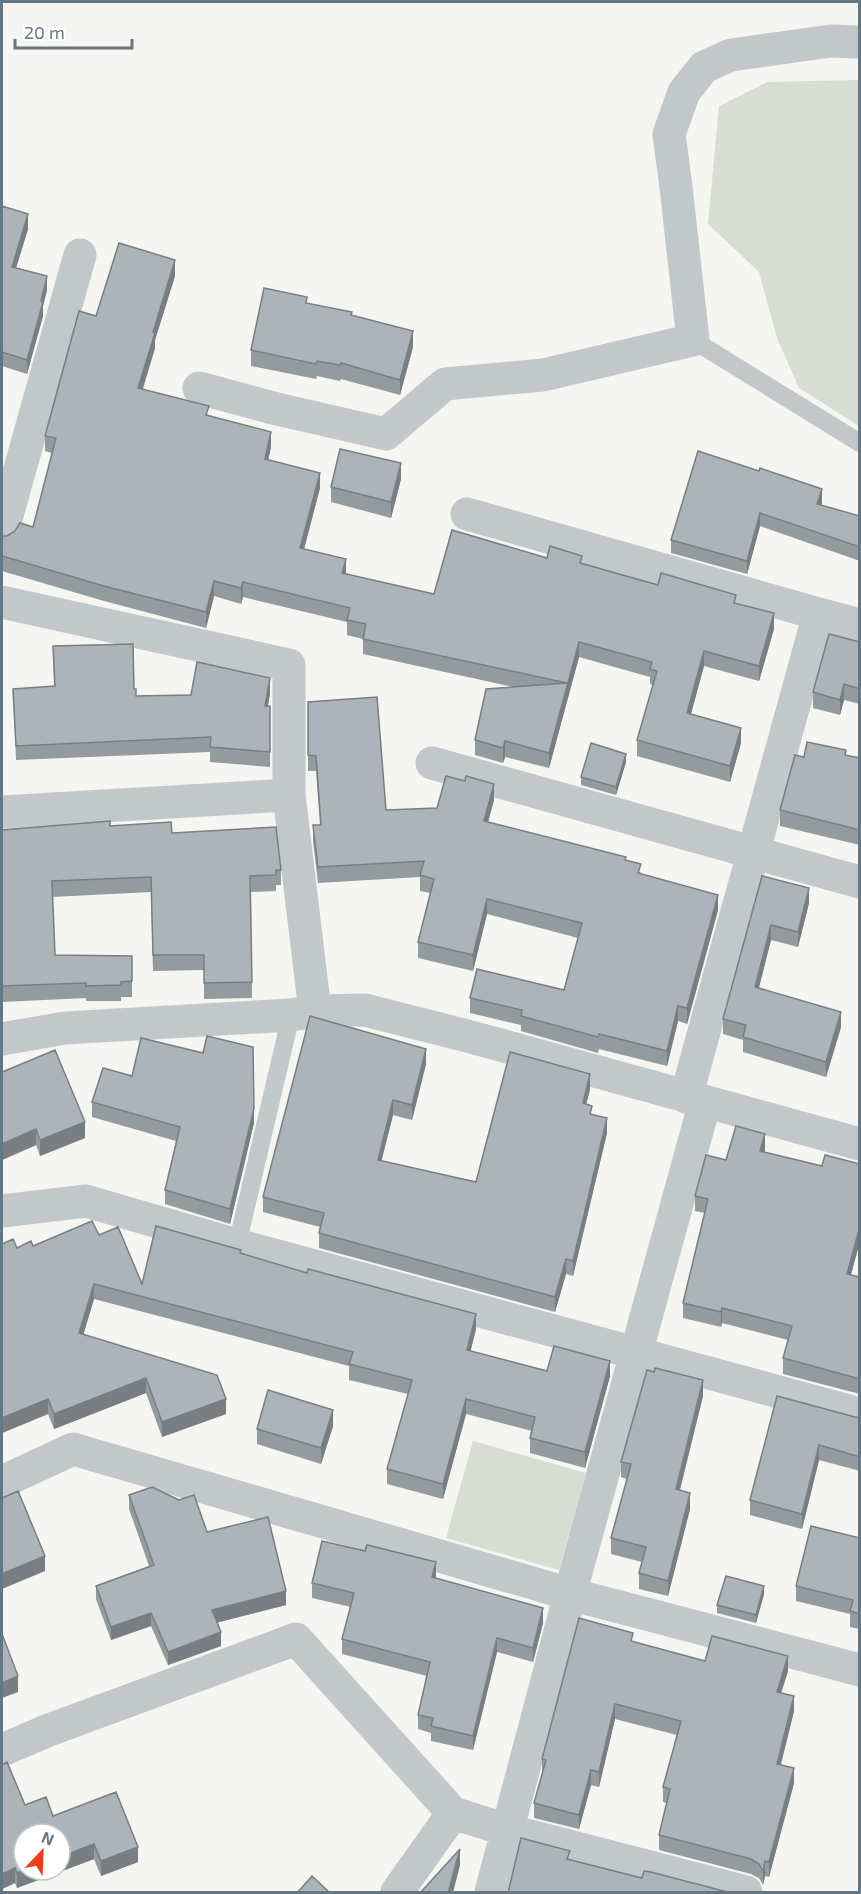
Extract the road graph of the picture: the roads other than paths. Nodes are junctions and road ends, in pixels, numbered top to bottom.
1 (860, 42) edge
2 (80, 255) dead end
3 (693, 340) junction
4 (199, 388) dead end
5 (860, 442) edge
6 (467, 514) dead end
7 (2, 533) edge
8 (2, 602) edge
9 (819, 614) junction
10 (860, 625) edge
11 (432, 763) dead end
12 (289, 795) junction
13 (2, 812) edge
14 (753, 853) junction
15 (860, 882) edge
16 (303, 1013) junction
17 (2, 1039) edge
18 (696, 1100) junction
19 (860, 1144) edge
20 (2, 1211) edge
21 (237, 1245) junction
22 (637, 1354) junction
23 (860, 1414) edge
24 (2, 1482) edge
25 (570, 1594) junction
26 (860, 1670) edge
27 (2, 1750) edge
28 (453, 1813) junction
29 (507, 1830) junction
30 (398, 1893) edge
31 (491, 1893) edge
32 (746, 1893) edge

1 - 3 street
2 - 7 street
3 - 4 street
3 - 5 lane
6 - 9 street
8 - 12 street
9 - 10 street
9 - 14 street
11 - 14 street
12 - 13 street
12 - 16 street
14 - 15 street
14 - 18 street
16 - 17 street
16 - 18 street
16 - 21 lane
18 - 19 street
18 - 22 street
20 - 21 street
21 - 22 street
22 - 23 street
22 - 25 street
24 - 25 street
25 - 26 street
25 - 29 street
27 - 28 street
28 - 29 street
28 - 30 street
29 - 31 street
29 - 32 street

